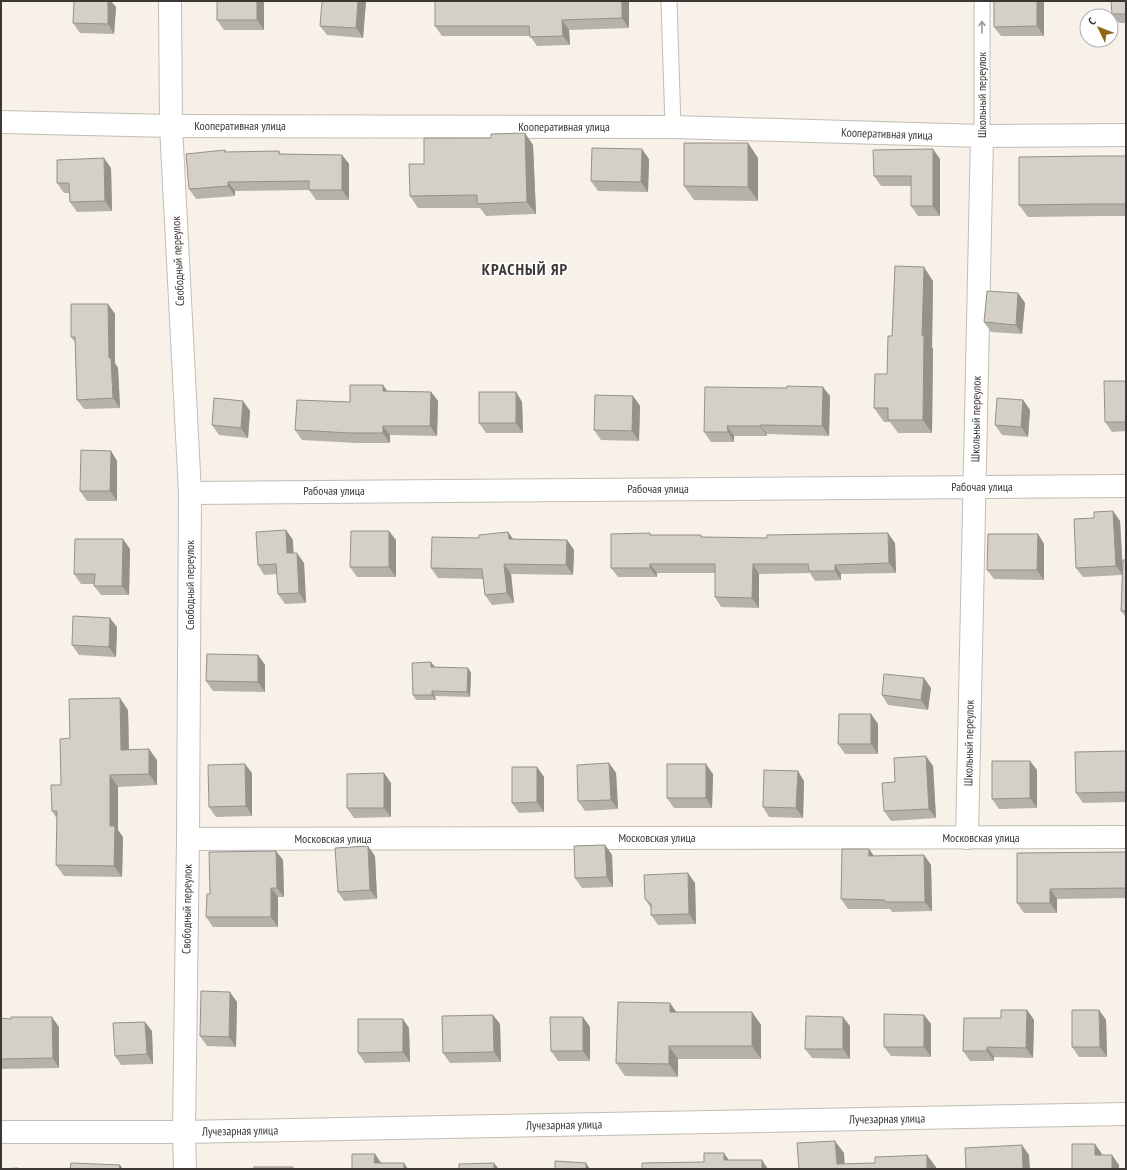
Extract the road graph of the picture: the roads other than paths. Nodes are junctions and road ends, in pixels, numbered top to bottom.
1 (170, 1) edge
2 (669, 1) edge
3 (982, 1) edge
4 (1, 122) edge
5 (171, 126) junction
6 (673, 128) junction
7 (1126, 135) edge
8 (982, 136) junction
9 (1126, 486) edge
10 (975, 487) junction
11 (190, 492) junction
12 (1126, 837) edge
13 (967, 838) junction
14 (188, 839) junction
15 (1126, 1114) edge
16 (1, 1132) edge
17 (184, 1132) junction
18 (186, 1169) edge

1 - 5 street, Свободный переулок
2 - 6 lane
8 -> 3 lane, Школьный переулок
4 - 5 street, Кооперативная улица
5 - 6 street, Кооперативная улица
5 - 11 street, Свободный переулок
6 - 8 street, Кооперативная улица
7 - 8 street, Кооперативная улица
8 - 10 street, Школьный переулок
9 - 10 street, Рабочая улица
10 - 11 street, Рабочая улица
10 - 13 street, Школьный переулок
11 - 14 street, Свободный переулок
12 - 13 street, Московская улица
13 - 14 street, Московская улица
14 - 17 street, Свободный переулок
15 - 17 street, Лучезарная улица
16 - 17 street, Лучезарная улица
17 - 18 street, Свободный переулок

